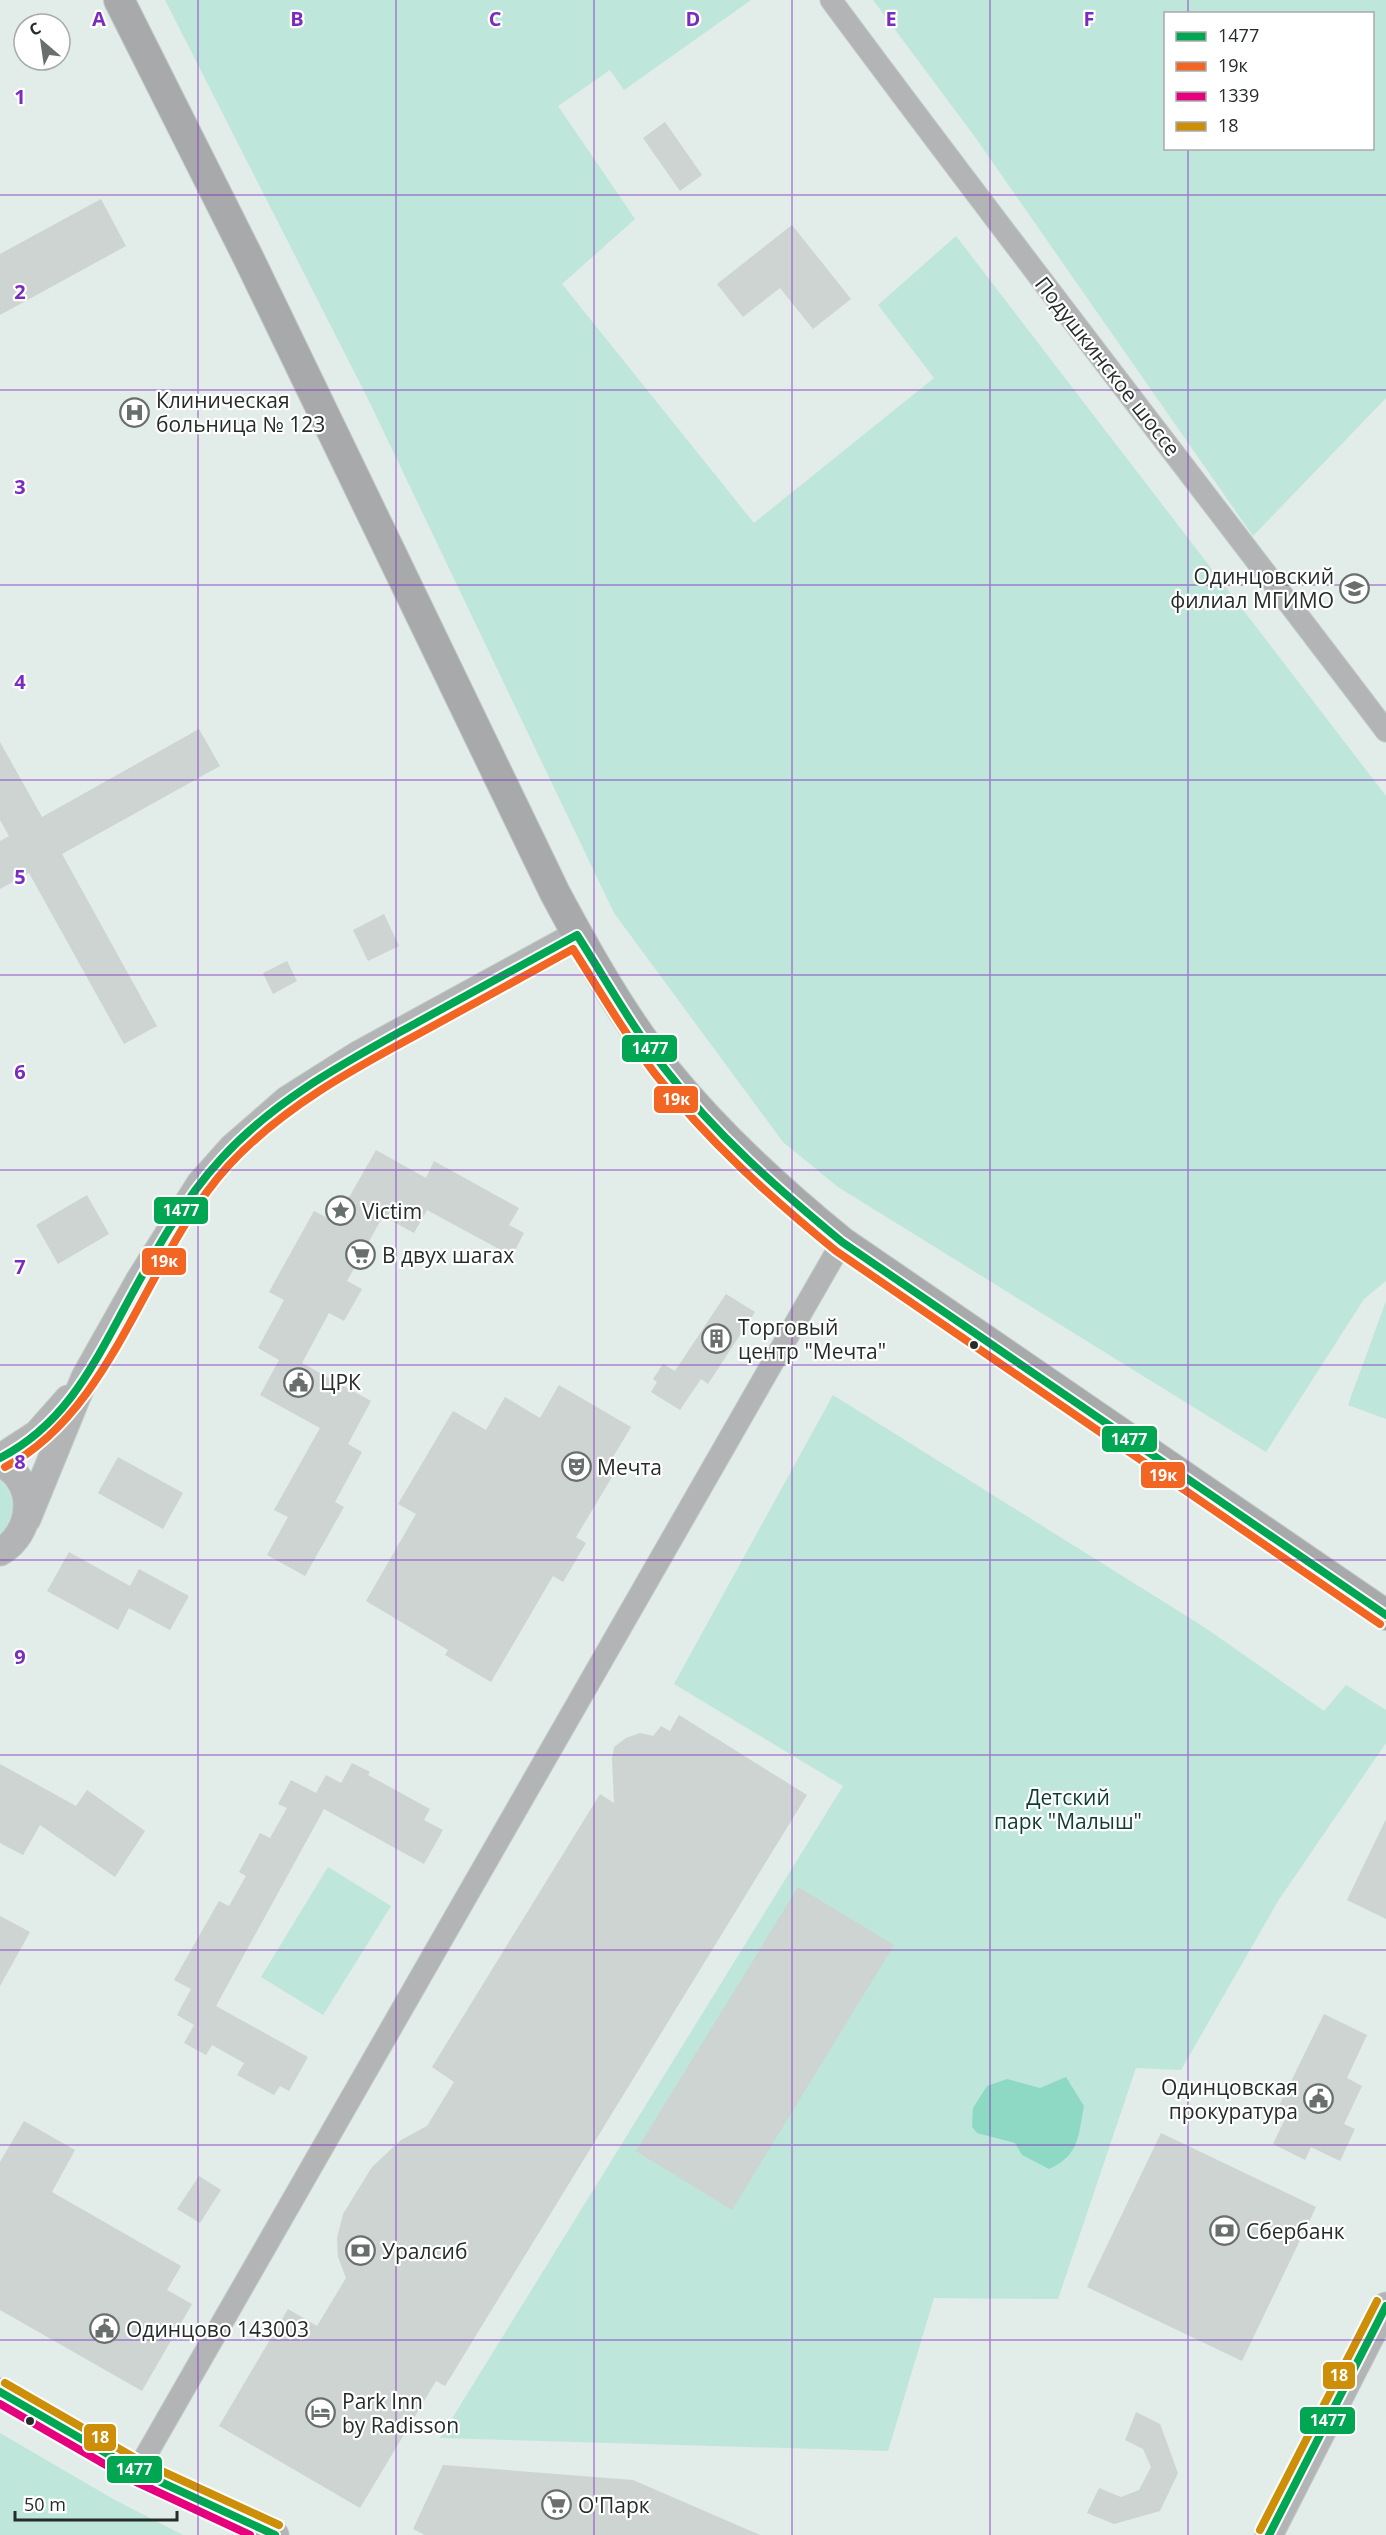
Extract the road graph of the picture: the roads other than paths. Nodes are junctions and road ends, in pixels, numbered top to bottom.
1 (119, 0) edge
2 (831, 0) edge
3 (1386, 731) edge
4 (577, 934) junction
5 (842, 1242) junction
6 (85, 1377) junction
7 (0, 1458) edge
8 (0, 1463) edge
9 (27, 1519) junction
10 (4, 1552) edge
11 (1386, 1615) edge
12 (1386, 2306) edge
13 (0, 2392) edge
14 (137, 2471) junction
15 (275, 2535) edge
16 (1269, 2535) edge

1 - 4 main road
2 - 3 street, Подушкинское шоссе
4 - 5 main road
4 - 6 street
5 - 11 main road
5 - 14 street
6 - 7 street
6 - 9 street
8 - 9 street
9 - 10 street
12 - 16 street
13 - 14 street
14 - 15 street

